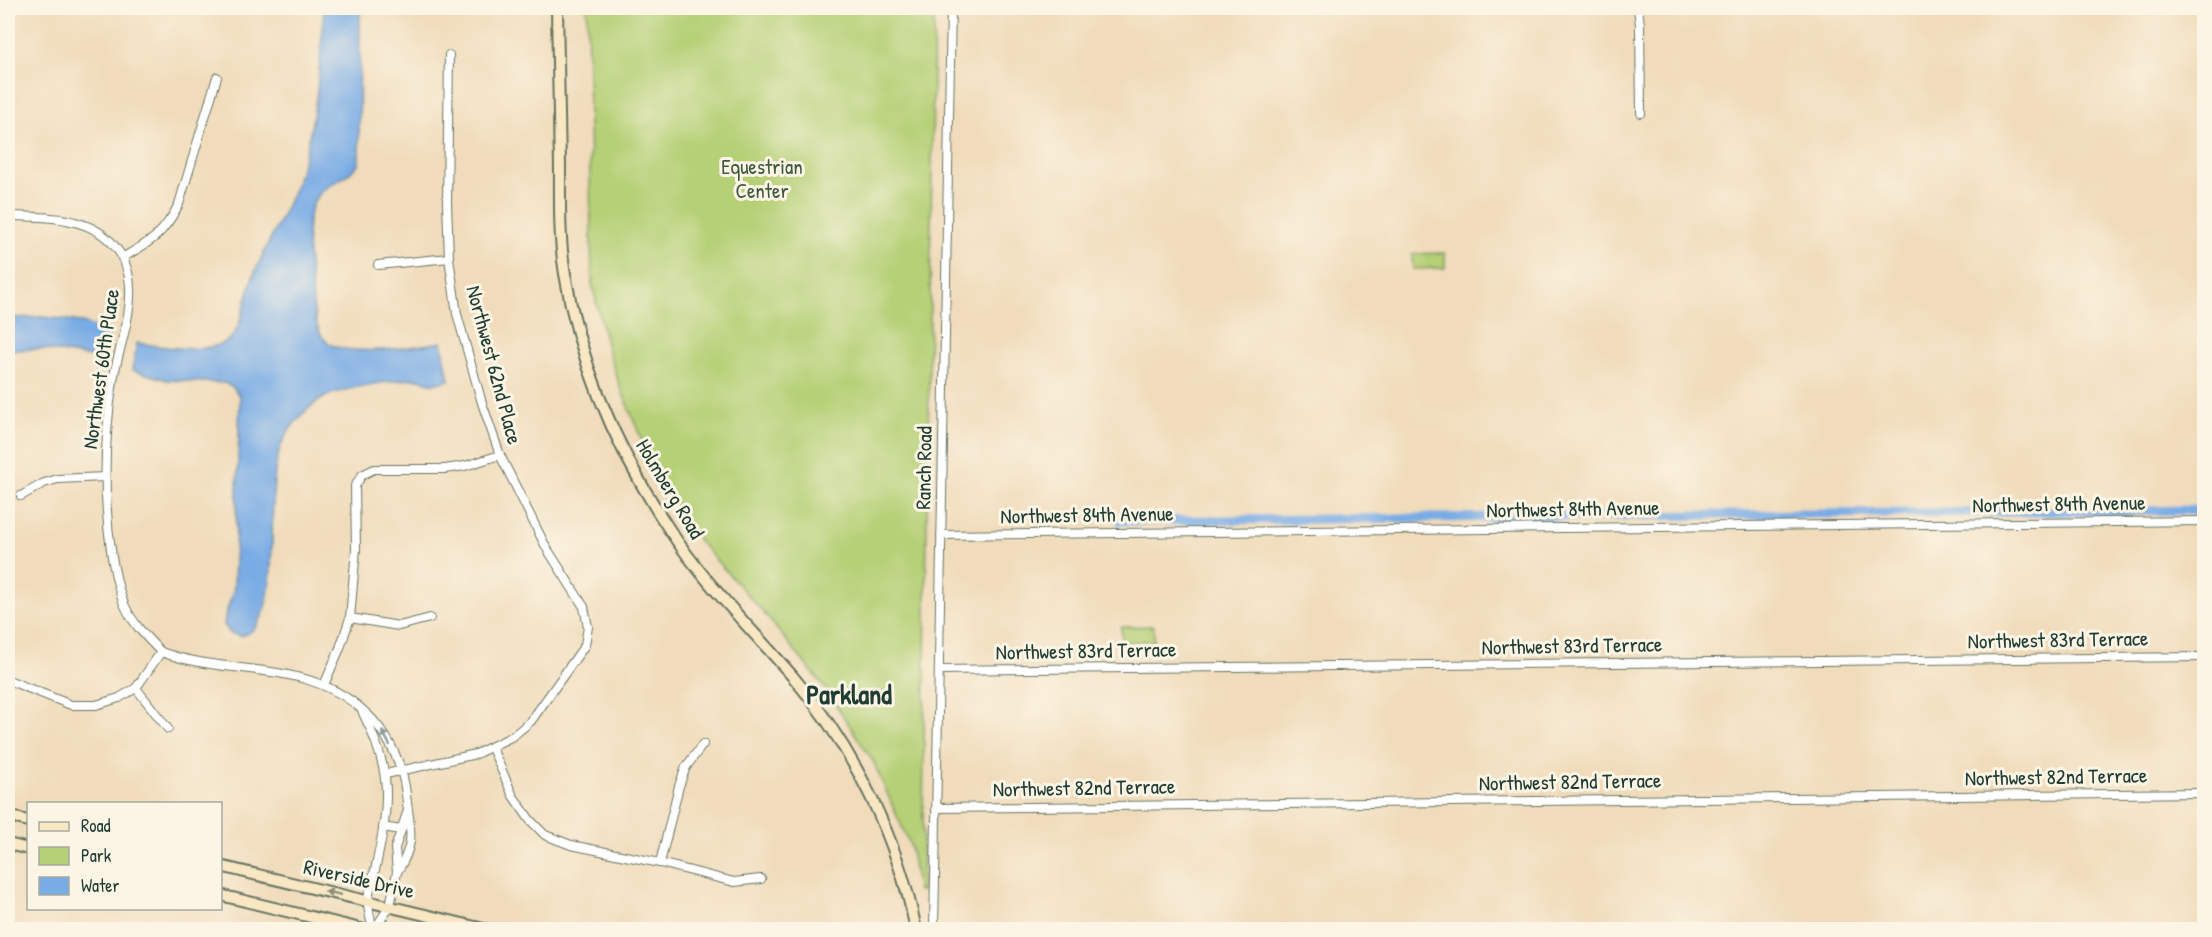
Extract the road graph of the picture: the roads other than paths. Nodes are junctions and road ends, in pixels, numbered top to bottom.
1 (557, 8) edge
2 (951, 8) edge
3 (1638, 8) edge
4 (449, 55) dead end
5 (217, 77) dead end
6 (1641, 113) dead end
7 (8, 216) edge
8 (122, 258) junction
9 (449, 258) junction
10 (378, 265) dead end
11 (500, 454) junction
12 (105, 477) junction
13 (21, 496) dead end
14 (2205, 521) edge
15 (941, 535) junction
16 (350, 618) junction
17 (430, 618) dead end
18 (161, 652) junction
19 (2205, 657) edge
20 (939, 670) junction
21 (8, 680) edge
22 (324, 685) junction
23 (136, 688) junction
24 (358, 704) junction
25 (168, 729) dead end
26 (703, 744) dead end
27 (492, 748) junction
28 (403, 771) junction
29 (386, 774) junction
30 (2205, 793) edge
31 (937, 808) junction
32 (407, 813) junction
33 (8, 816) edge
34 (27, 821) edge
35 (383, 827) junction
36 (401, 830) junction
37 (8, 844) edge
38 (27, 849) edge
39 (660, 863) junction
40 (222, 866) edge
41 (397, 872) junction
42 (761, 879) dead end
43 (222, 895) edge
44 (368, 901) junction
45 (390, 906) junction
46 (365, 930) edge
47 (374, 930) edge
48 (488, 930) edge
49 (916, 930) edge
50 (934, 930) edge

1 - 49 street, Holmberg Road
2 - 15 street, Ranch Road
3 - 6 street
4 - 9 street, Northwest 62nd Place
5 - 8 street
7 - 8 street
8 - 12 street, Northwest 60th Place
9 - 10 street
9 - 11 street, Northwest 62nd Place
11 - 16 street
11 - 27 street, Northwest 62nd Place
12 - 13 street
12 - 18 street, Northwest 60th Place
14 - 15 street, Northwest 84th Avenue
15 - 20 street, Ranch Road
16 - 17 street
16 - 22 street
18 - 22 street
18 - 23 street
19 - 20 street, Northwest 83rd Terrace
20 - 31 street, Ranch Road
21 - 23 street
22 - 24 street
23 - 25 street
28 -> 24 street
24 - 29 street
26 - 39 street
27 - 28 street
27 - 39 street
28 - 29 street
28 - 32 street
29 - 35 street
30 - 31 street, Northwest 82nd Terrace
31 - 50 street, Ranch Road
32 - 36 street
32 - 41 street
33 - 34 street
35 - 36 street
35 - 44 street
36 - 41 street
37 - 38 street
39 - 42 street
44 -> 40 street, Riverside Drive
41 - 45 street
43 - 46 street
44 - 45 street, Riverside Drive
44 - 47 street
45 - 47 street
45 - 48 street, Riverside Drive

